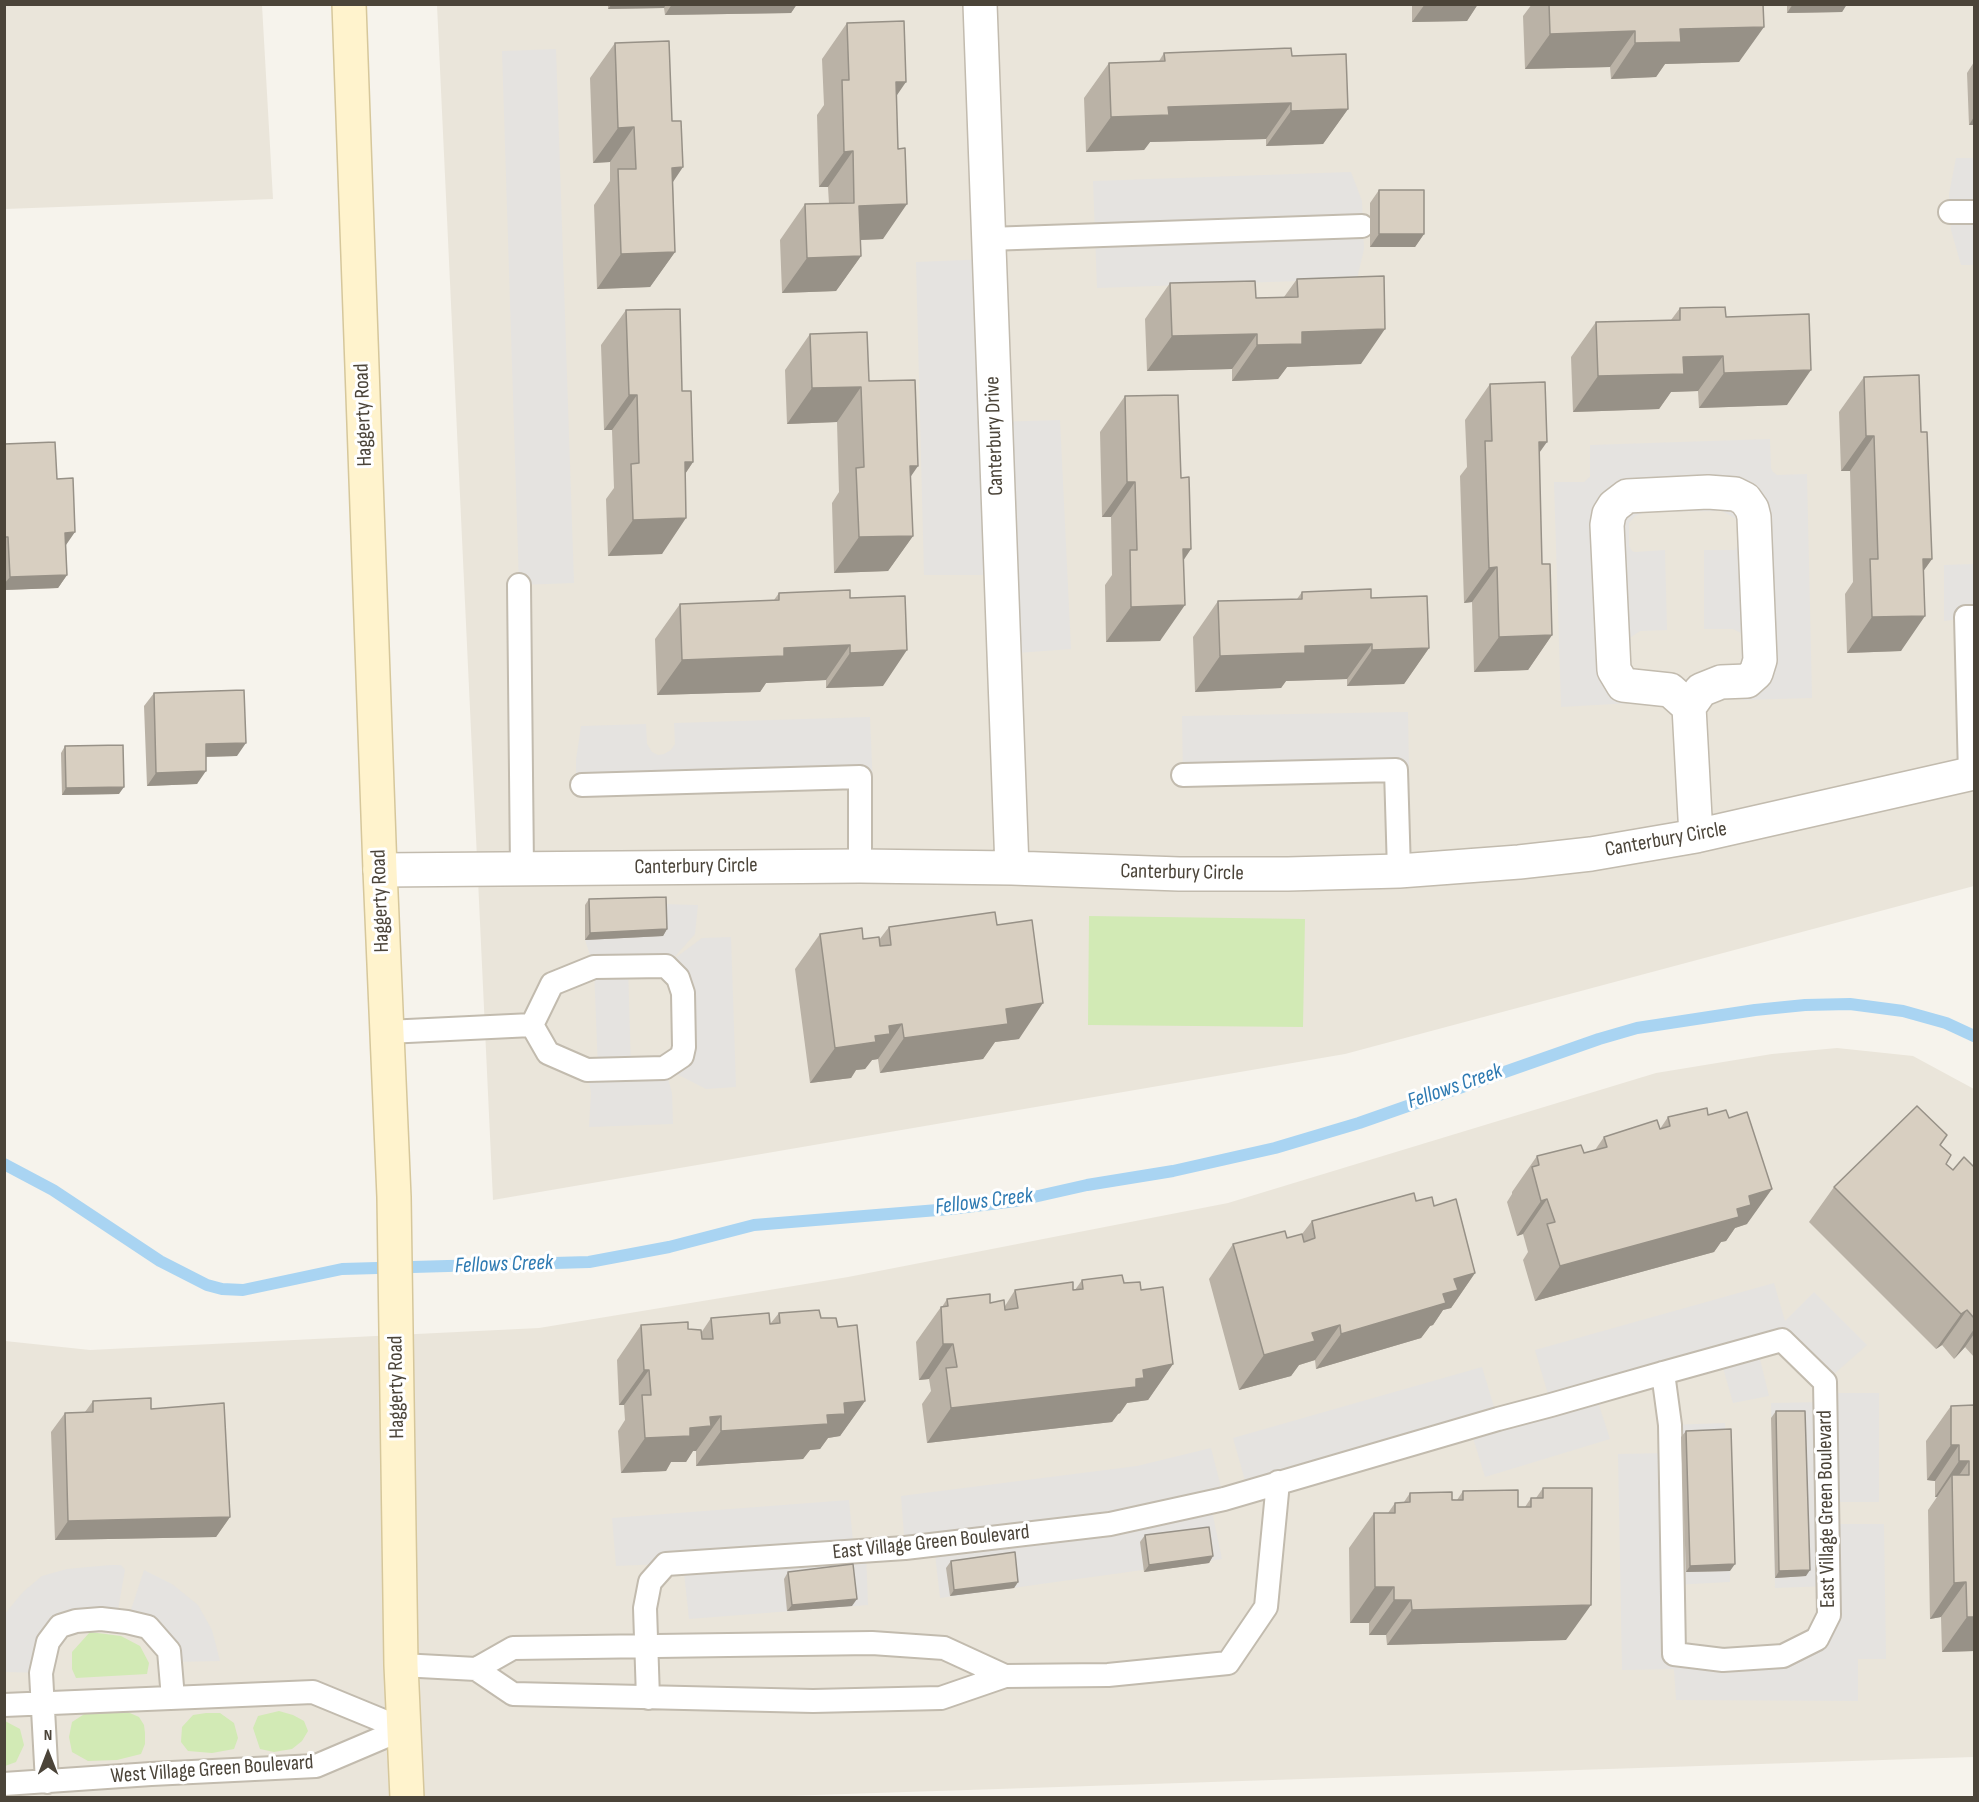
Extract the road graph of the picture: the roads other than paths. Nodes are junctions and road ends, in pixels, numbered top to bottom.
1 (349, 4) edge
2 (980, 4) edge
3 (1950, 212) dead end
4 (1974, 212) edge
5 (1362, 226) dead end
6 (988, 239) junction
7 (519, 585) dead end
8 (1974, 617) edge
9 (1689, 707) junction
10 (1972, 774) edge
11 (1183, 775) dead end
12 (582, 784) dead end
13 (1696, 836) junction
14 (860, 866) junction
15 (522, 868) junction
16 (1012, 868) junction
17 (380, 870) junction
18 (1399, 871) junction
19 (532, 1025) junction
20 (387, 1032) junction
21 (1663, 1373) junction
22 (1278, 1482) junction
23 (646, 1645) junction
24 (401, 1665) junction
25 (476, 1669) junction
26 (1005, 1676) junction
27 (173, 1698) junction
28 (648, 1698) junction
29 (43, 1704) junction
30 (4, 1705) edge
31 (403, 1729) junction
32 (47, 1782) junction
33 (4, 1784) edge
34 (406, 1797) edge

1 - 17 main road, Haggerty Road
2 - 6 street, Canterbury Drive
3 - 4 lane
5 - 6 lane
6 - 16 street, Canterbury Drive
7 - 15 lane
8 - 10 lane
9 - 9 street
9 - 13 street
10 - 13 street, Canterbury Circle
11 - 18 lane
12 - 14 lane
13 - 18 street, Canterbury Circle
14 - 15 street, Canterbury Circle
14 - 16 street, Canterbury Circle
15 - 17 street, Canterbury Circle
16 - 18 street, Canterbury Circle
17 - 20 main road, Haggerty Road
19 - 19 lane
19 - 20 lane
20 - 24 main road, Haggerty Road
21 - 21 lane, East Village Green Boulevard
21 - 22 lane, East Village Green Boulevard
22 - 23 lane, East Village Green Boulevard
22 - 26 lane
23 - 25 lane
23 - 26 lane
23 - 28 lane, East Village Green Boulevard
24 - 25 lane
24 - 31 main road, Haggerty Road
25 - 28 lane
26 - 28 lane
27 - 29 lane
27 - 29 lane
27 - 31 lane
29 - 30 lane
29 - 32 lane
31 - 32 lane, West Village Green Boulevard
31 - 34 main road, Haggerty Road
32 - 33 lane, West Village Green Boulevard

